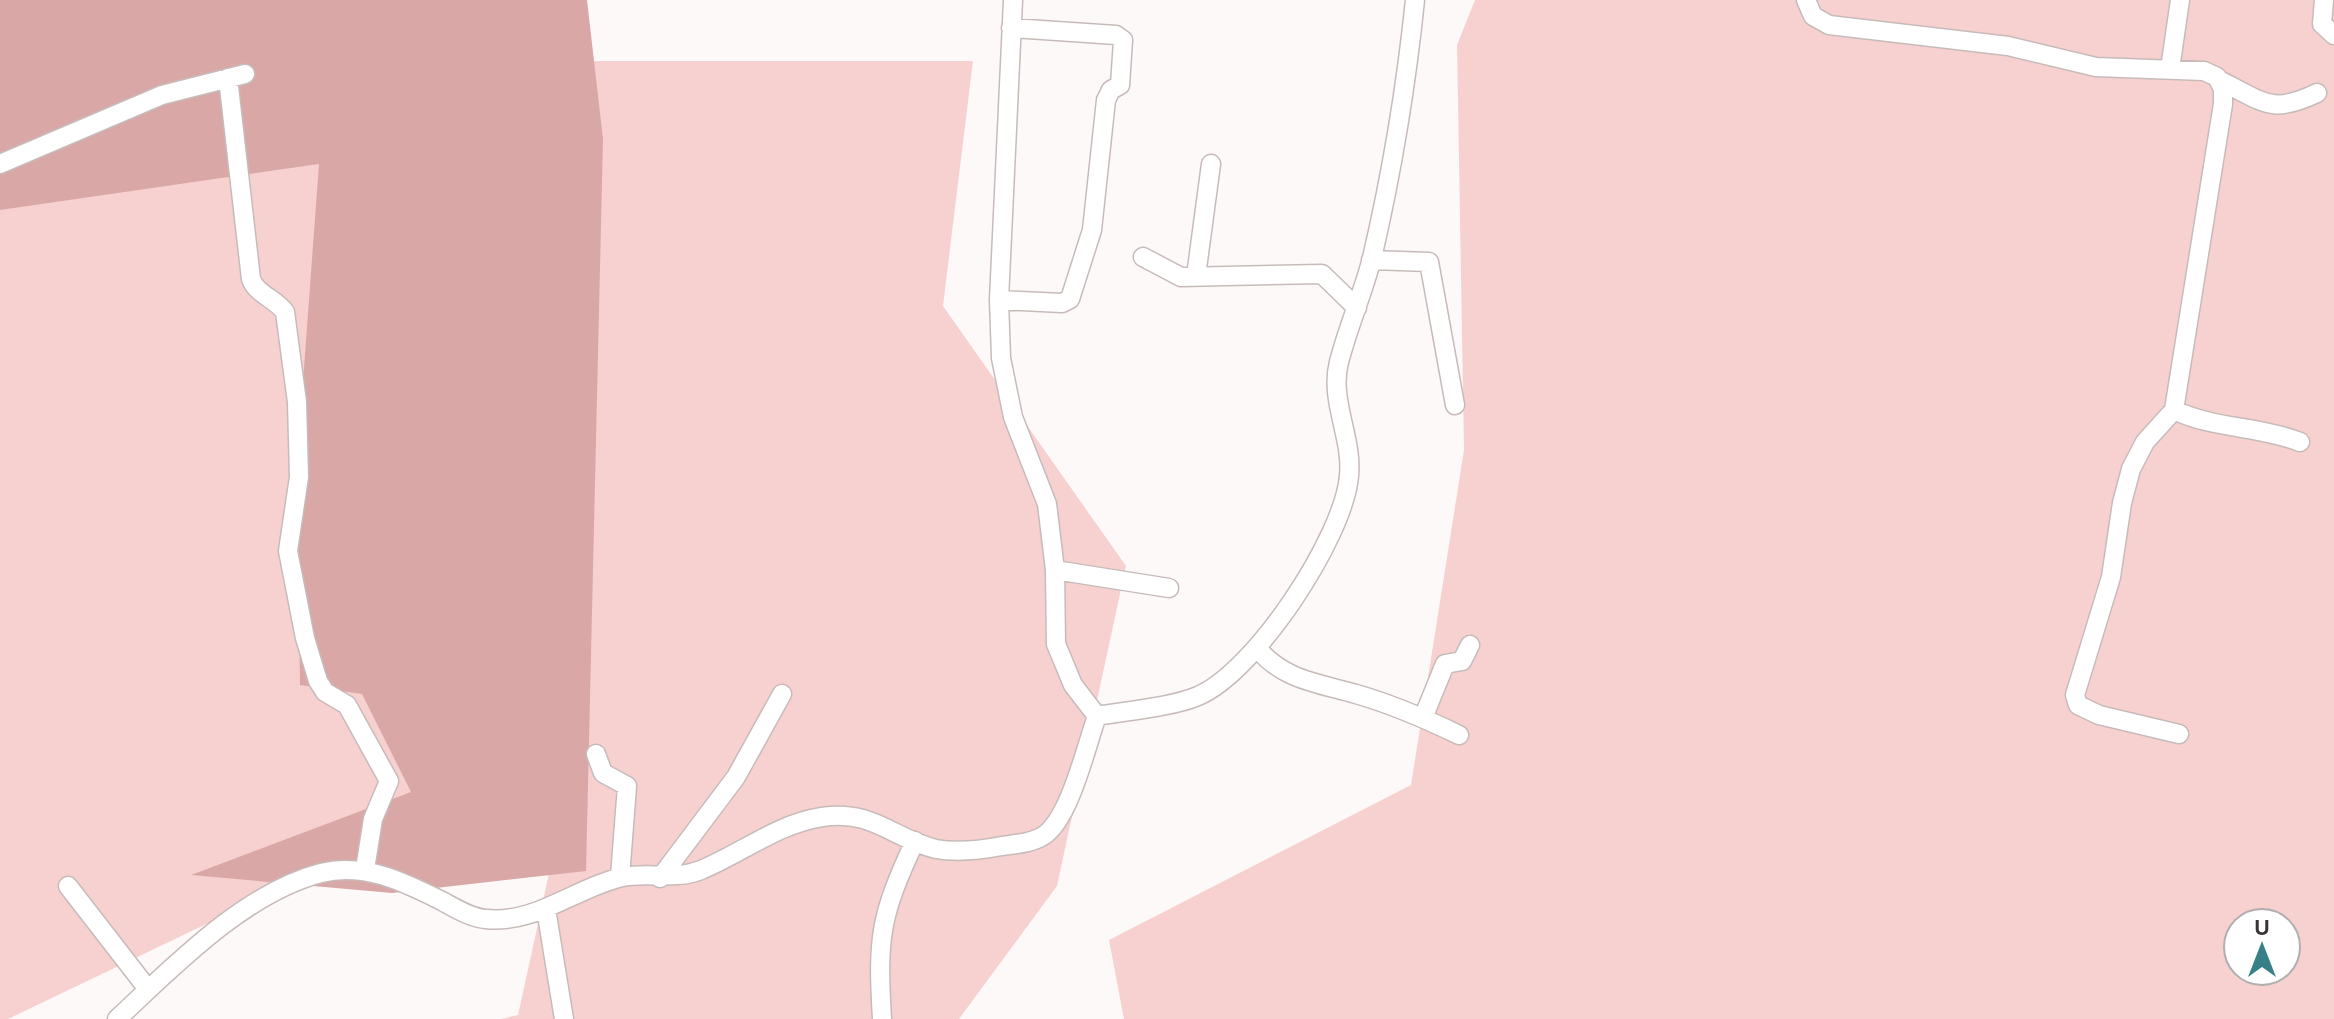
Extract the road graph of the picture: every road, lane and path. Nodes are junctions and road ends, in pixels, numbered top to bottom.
1 (1013, 0) edge
2 (1415, 0) edge
3 (1806, 0) edge
4 (2180, 0) edge
5 (2324, 0) edge
6 (1011, 28) junction
7 (2334, 35) edge
8 (2170, 69) junction
9 (2221, 81) junction
10 (2317, 93) dead end
11 (0, 164) edge
12 (1211, 164) dead end
13 (1143, 257) dead end
14 (1371, 260) junction
15 (1196, 276) junction
16 (999, 300) junction
17 (1357, 308) junction
18 (1455, 405) dead end
19 (2174, 410) junction
20 (2300, 442) dead end
21 (1055, 570) junction
22 (1169, 588) dead end
23 (1470, 645) dead end
24 (1257, 648) junction
25 (782, 694) dead end
26 (1097, 716) junction
27 (1423, 718) junction
28 (2179, 734) dead end
29 (1459, 735) dead end
30 (596, 754) dead end
31 (915, 841) junction
32 (365, 869) junction
33 (620, 877) junction
34 (660, 878) junction
35 (68, 886) dead end
36 (546, 909) junction
37 (147, 988) junction
38 (134, 1012) edge
39 (117, 1019) edge
40 (564, 1019) edge
41 (882, 1019) edge

1 - 6 street
2 - 14 street
3 - 8 street
4 - 8 street
5 - 7 street
6 - 16 street
6 - 16 street
8 - 9 street
9 - 10 street
9 - 19 street
11 - 32 street
12 - 15 street
13 - 15 street
14 - 17 street
14 - 18 street
15 - 17 street
16 - 21 street
17 - 24 street
19 - 20 street
19 - 28 street
21 - 22 street
21 - 26 street
23 - 27 street
24 - 26 street
24 - 27 street
25 - 34 street
26 - 31 street
27 - 29 street
30 - 33 street
31 - 34 street
31 - 41 street
32 - 36 street
32 - 37 street
33 - 34 street
33 - 36 street
35 - 37 street
36 - 40 street
37 - 38 street
38 - 39 street

